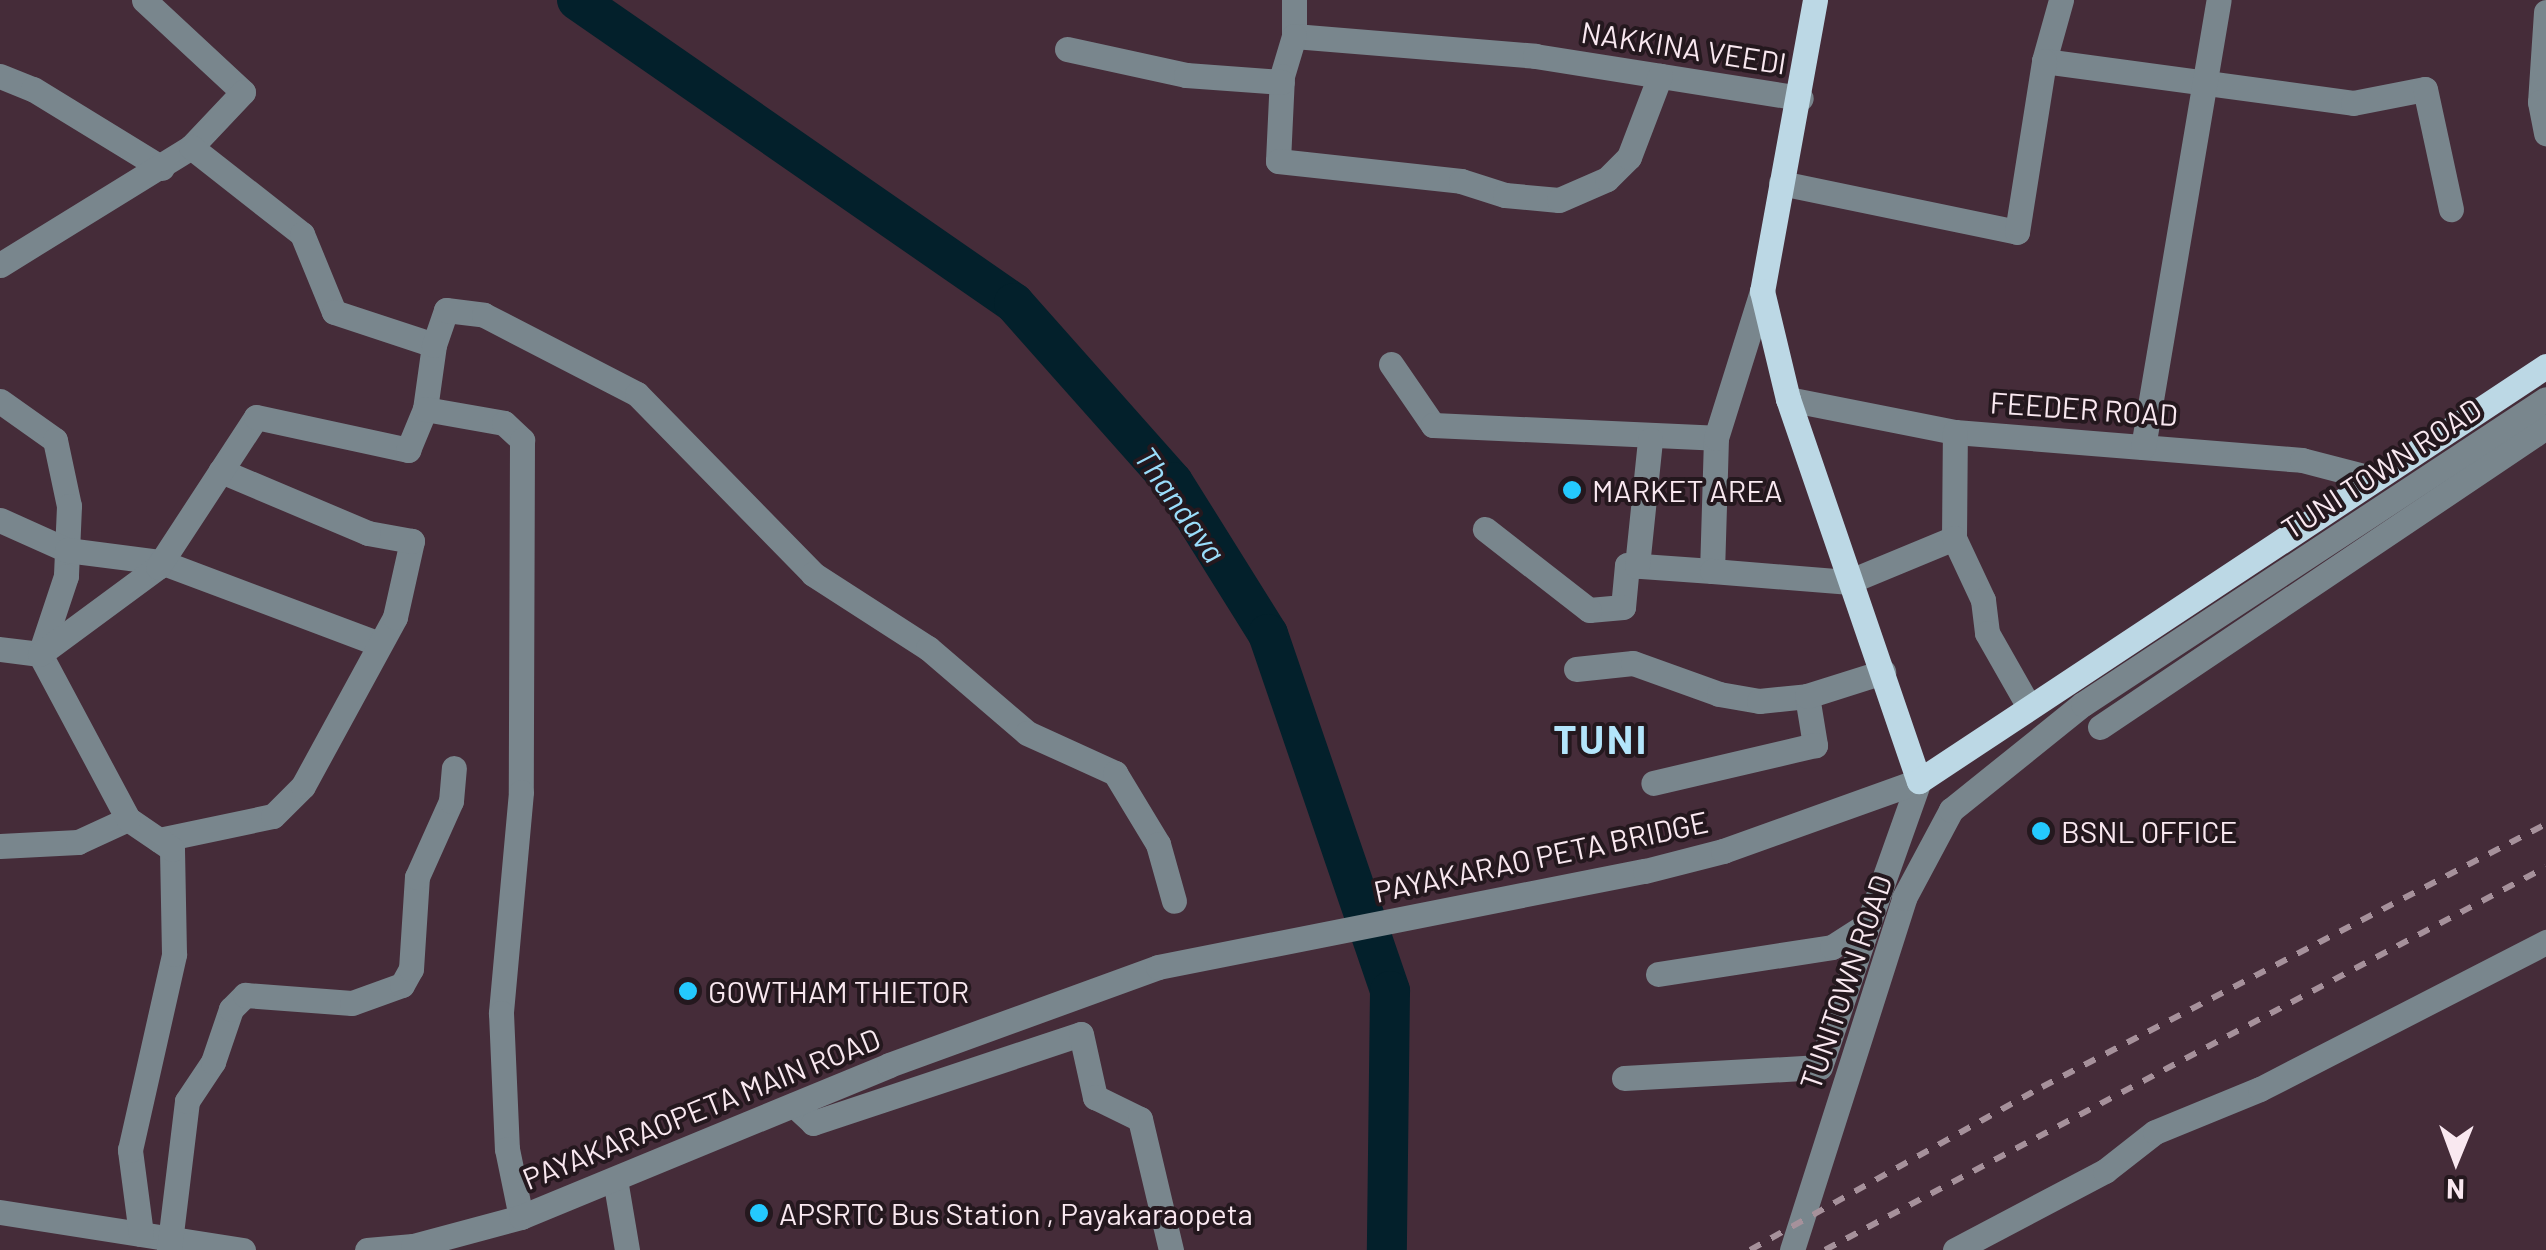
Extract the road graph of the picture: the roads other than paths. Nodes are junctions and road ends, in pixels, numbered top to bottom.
1 (144, 0) edge
2 (1294, 0) edge
3 (1815, 0) edge
4 (2062, 0) edge
5 (2219, 0) edge
6 (2546, 12) edge
7 (1294, 36) junction
8 (1067, 49) dead end
9 (2044, 60) junction
10 (0, 76) edge
11 (1660, 76) junction
12 (2210, 80) junction
13 (1282, 82) junction
14 (1801, 98) junction
15 (2546, 134) edge
16 (191, 147) junction
17 (162, 168) junction
18 (1781, 183) junction
19 (2450, 209) dead end
20 (0, 265) edge
21 (1762, 291) junction
22 (434, 345) junction
23 (1391, 364) dead end
24 (2546, 366) edge
25 (1788, 399) junction
26 (2546, 399) edge
27 (0, 401) edge
28 (425, 410) junction
29 (2546, 427) edge
30 (1955, 432) junction
31 (1716, 438) junction
32 (1650, 440) junction
33 (2144, 447) junction
34 (221, 471) junction
35 (2375, 478) junction
36 (0, 520) edge
37 (1485, 530) dead end
38 (1954, 538) junction
39 (67, 550) junction
40 (161, 562) junction
41 (1636, 566) junction
42 (1712, 571) junction
43 (1848, 582) junction
44 (2252, 592) joint
45 (377, 643) junction
46 (0, 649) edge
47 (40, 654) junction
48 (1576, 669) dead end
49 (1883, 672) junction
50 (1807, 696) junction
51 (2029, 707) junction
52 (2100, 727) dead end
53 (454, 768) dead end
54 (1919, 781) junction
55 (1653, 783) dead end
56 (128, 819) junction
57 (159, 840) junction
58 (0, 846) edge
59 (1174, 901) dead end
60 (1868, 924) junction
61 (2546, 942) edge
62 (1168, 966) joint
63 (1658, 974) dead end
64 (1624, 1078) dead end
65 (794, 1105) junction
66 (615, 1179) junction
67 (0, 1212) edge
68 (521, 1217) junction
69 (141, 1234) junction
70 (170, 1244) edge
71 (242, 1250) edge
72 (367, 1250) edge
73 (627, 1250) edge
74 (1171, 1250) edge
75 (1792, 1250) edge
76 (1956, 1250) edge

1 - 16 street
2 - 7 street
3 - 14 main road
4 - 9 street
5 - 12 street
6 - 15 street
7 - 11 street, NAKKINA VEEDI
7 - 13 street
8 - 13 street
9 - 12 street
9 - 18 street
10 - 17 street
11 - 13 street
11 - 14 street, NAKKINA VEEDI
12 - 19 street
12 - 33 street
14 - 18 main road
16 - 17 street
16 - 22 street
17 - 20 street
18 - 21 main road
21 - 25 main road
21 - 31 street
22 - 28 street
22 - 59 street
23 - 32 street
24 - 35 main road
25 - 30 street, FEEDER ROAD
25 - 43 main road
26 - 44 street, TUNI TOWN ROAD
27 - 39 street
28 - 34 street
28 - 68 street
29 - 52 street
30 - 33 street, FEEDER ROAD
30 - 38 street
31 - 32 street
31 - 42 street
32 - 41 street
33 - 35 street, FEEDER ROAD
34 - 40 street
34 - 45 street
35 - 51 main road
36 - 39 street
37 - 41 street
38 - 43 street
38 - 51 street
39 - 40 street
39 - 47 street
40 - 45 street
40 - 47 street
41 - 42 street
42 - 43 street
43 - 49 main road
44 - 75 street, TUNITOWN ROAD
45 - 57 street
46 - 47 street
47 - 56 street
48 - 50 street
49 - 50 street
49 - 54 main road
50 - 55 street
51 - 54 main road
53 - 70 street
54 - 60 street
54 - 62 street, PAYAKARAO PETA BRIDGE
56 - 57 street
56 - 58 street
57 - 69 street
60 - 63 street
60 - 64 street
61 - 76 street
62 - 65 street, PAYAKARAOPETA MAIN ROAD
65 - 66 street, PAYAKARAOPETA MAIN ROAD
65 - 74 street
66 - 68 street, PAYAKARAOPETA MAIN ROAD
66 - 73 street
67 - 69 street
68 - 72 street, PAYAKARAOPETA MAIN ROAD
69 - 70 street
70 - 71 street

